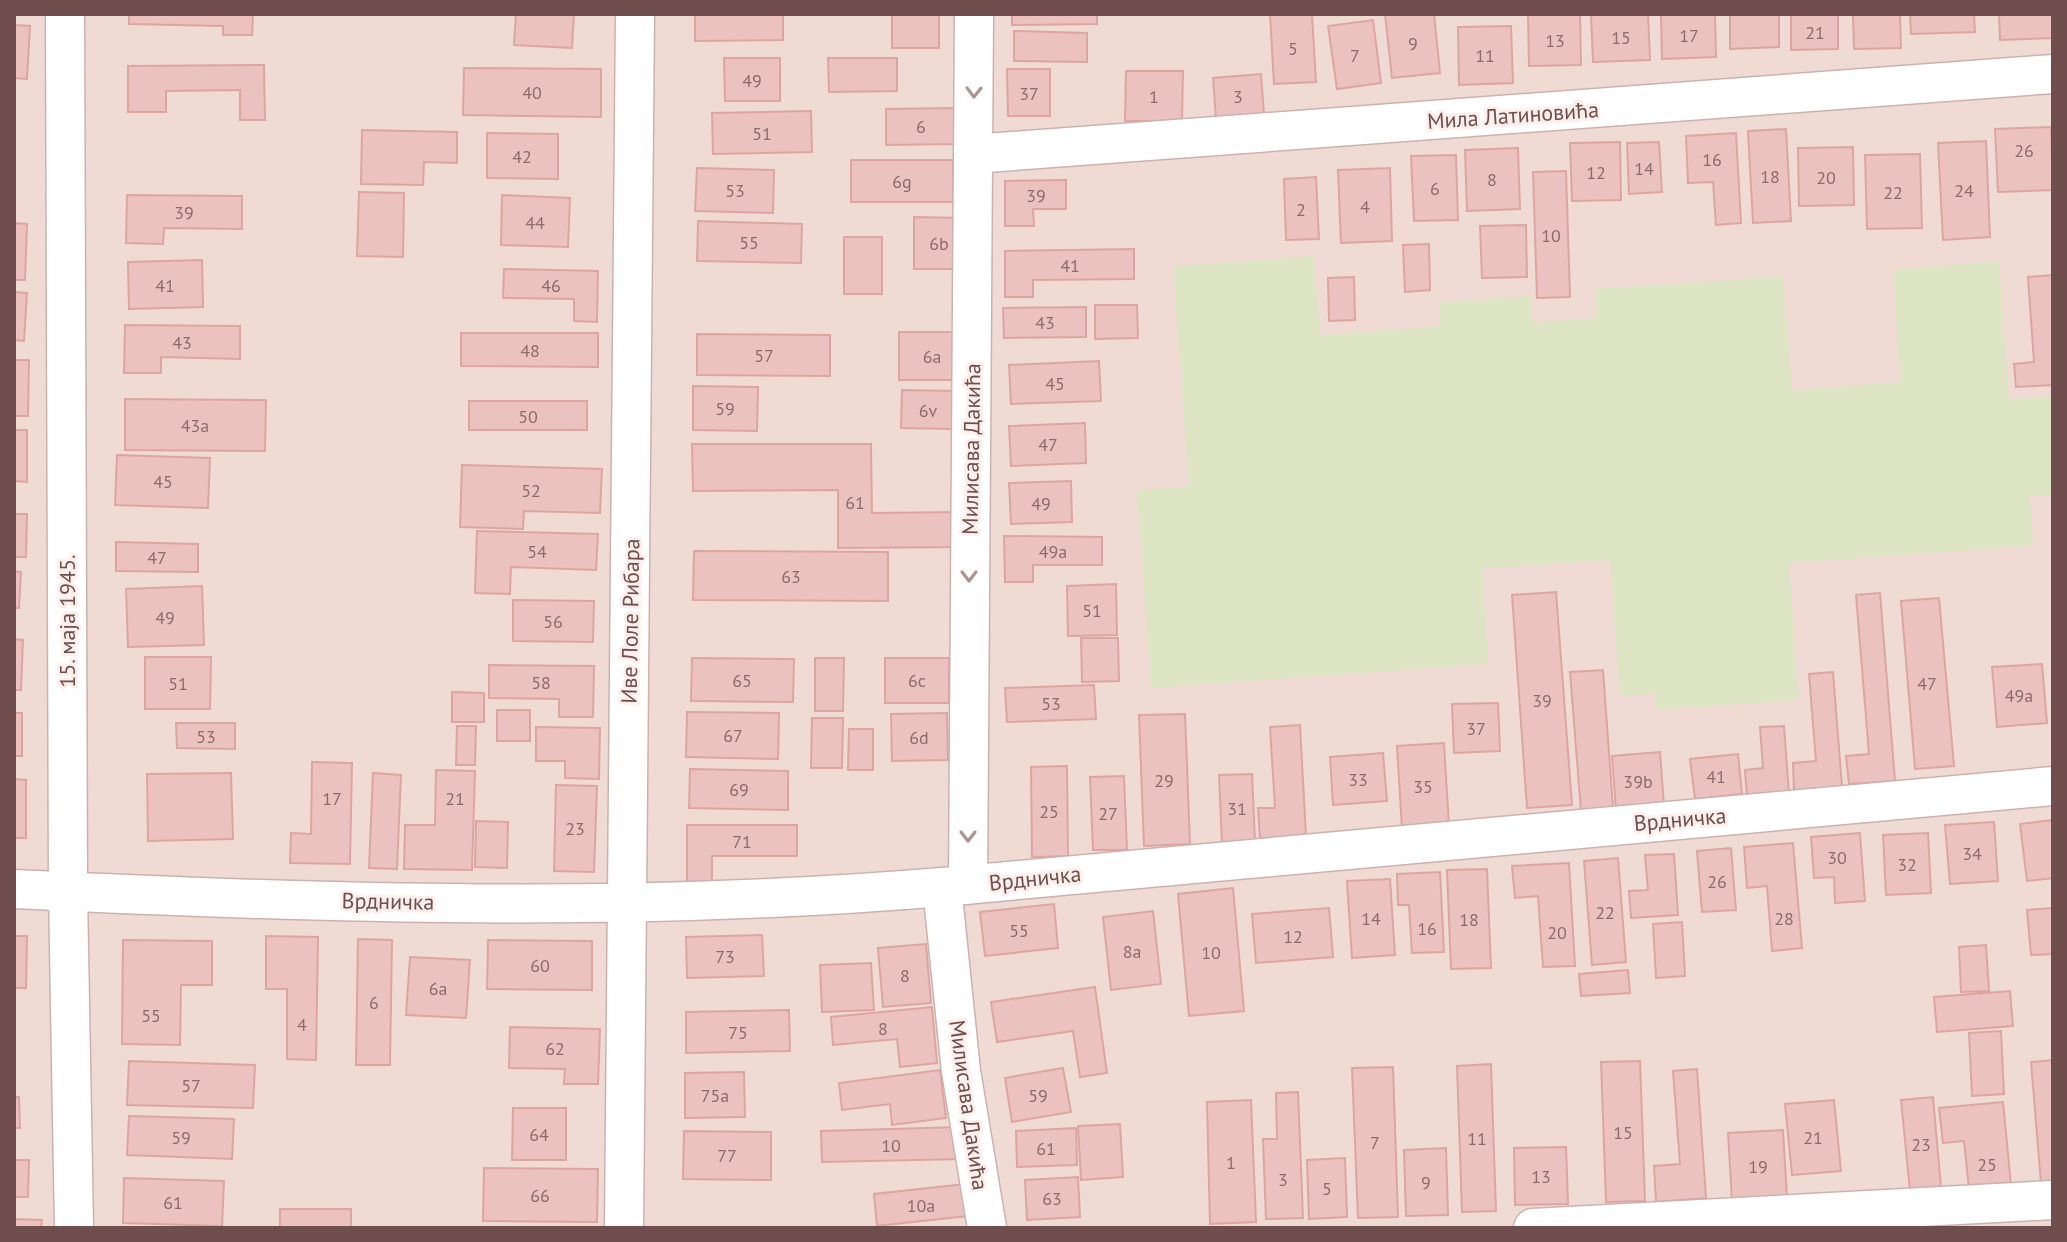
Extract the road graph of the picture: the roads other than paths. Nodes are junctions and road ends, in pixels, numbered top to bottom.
1 (65, 14) edge
2 (635, 14) edge
3 (974, 14) edge
4 (2053, 74) edge
5 (973, 154) junction
6 (2053, 786) edge
7 (955, 886) junction
8 (14, 889) edge
9 (68, 892) junction
10 (627, 903) junction
11 (2053, 1200) edge
12 (74, 1228) edge
13 (624, 1228) edge
14 (987, 1228) edge
15 (1533, 1228) edge

1 - 9 street, 15. маја 1945.
2 - 10 street, Иве Лоле Рибара
3 -> 5 street, Милисава Дакића
4 - 5 street, Мила Латиновића
5 -> 7 street, Милисава Дакића
6 - 7 street, Врдничка
7 - 10 street, Врдничка
7 - 14 street, Милисава Дакића
8 - 9 street, Врдничка
9 - 10 street, Врдничка
9 - 12 street, 15. маја 1945.
10 - 13 street, Иве Лоле Рибара
11 - 15 street

